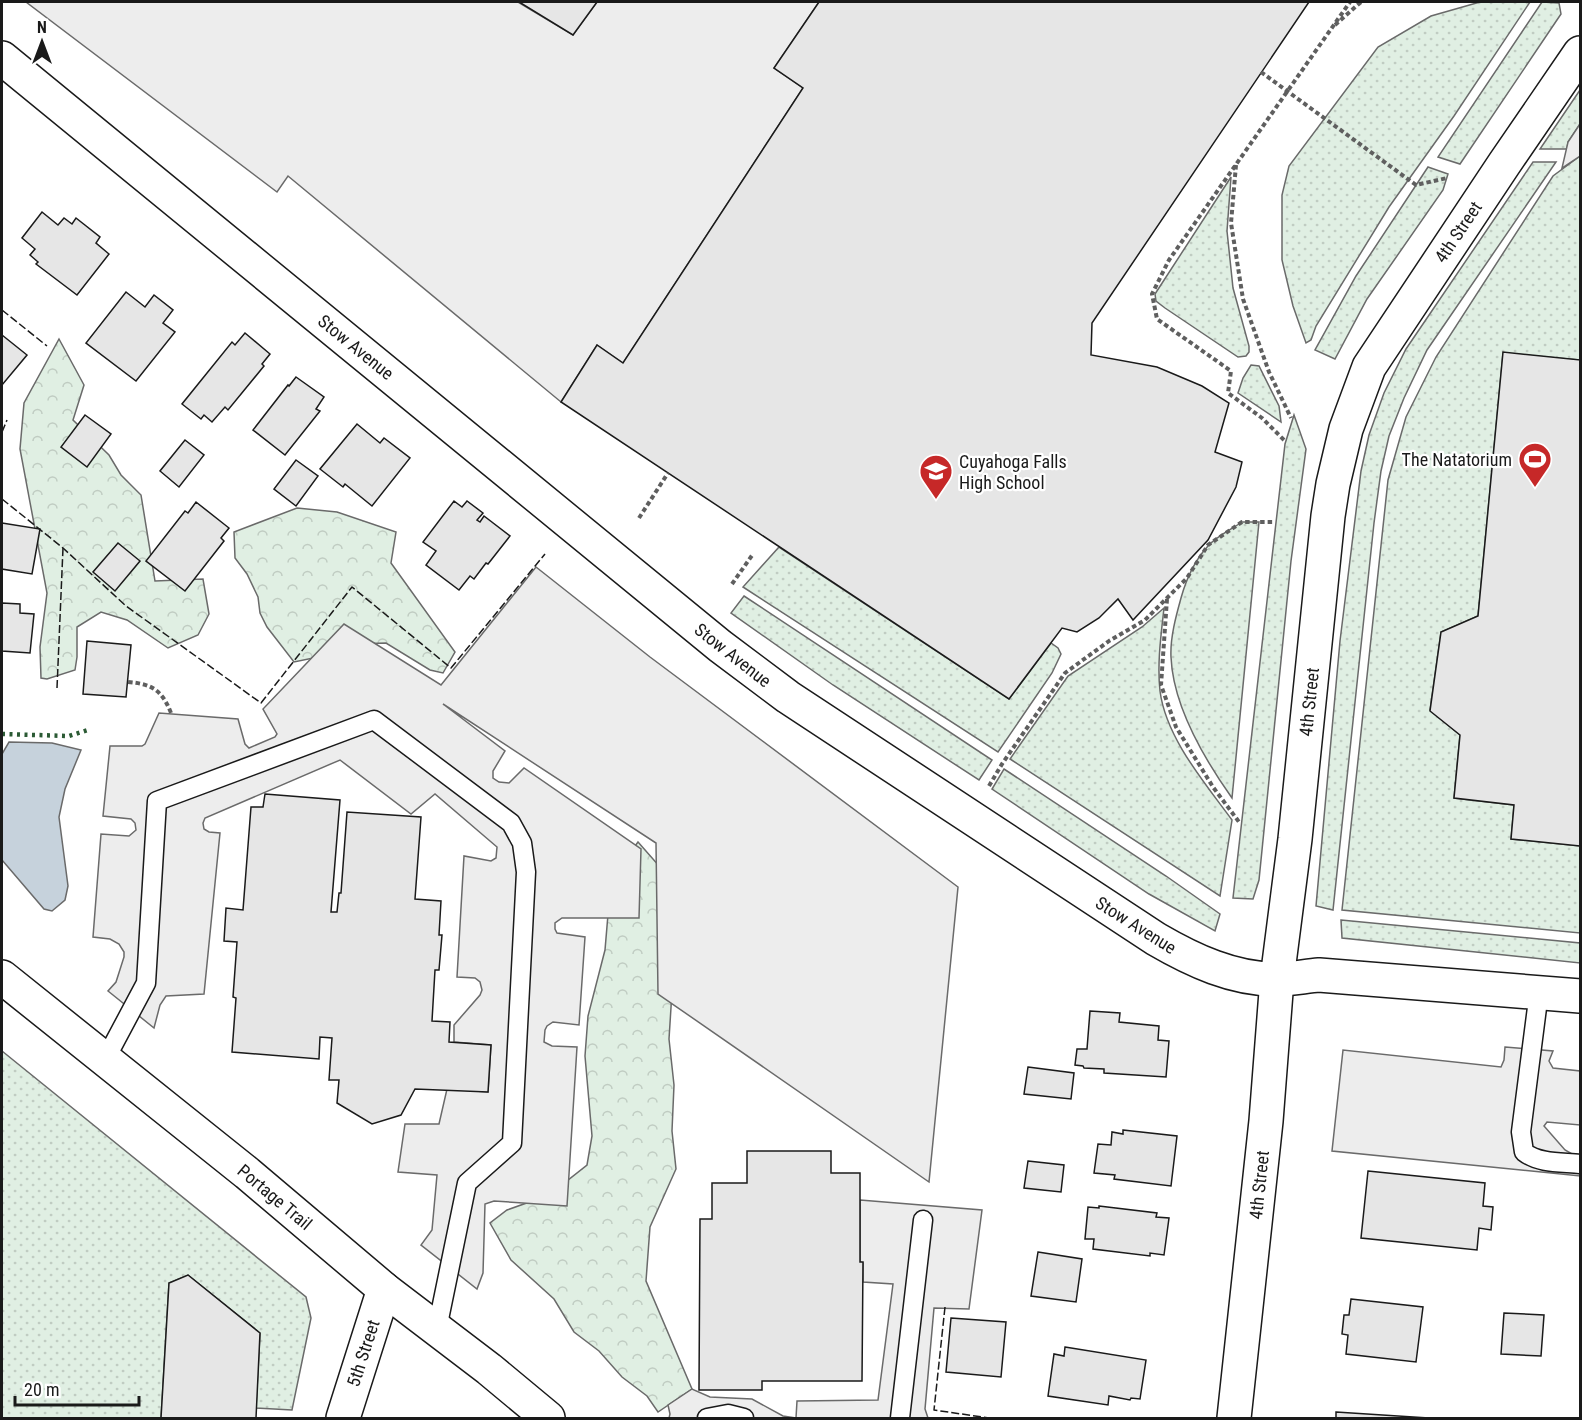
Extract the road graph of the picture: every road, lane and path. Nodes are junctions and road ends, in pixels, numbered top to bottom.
1 (1350, 2) edge
2 (1361, 2) edge
3 (1331, 29) junction
4 (1581, 53) edge
5 (2, 58) edge
6 (1261, 72) dead end
7 (1287, 91) junction
8 (1504, 164) junction
9 (1236, 165) junction
10 (1291, 418) dead end
11 (1284, 440) dead end
12 (668, 473) dead end
13 (639, 518) dead end
14 (1274, 522) dead end
15 (753, 554) dead end
16 (732, 584) dead end
17 (1167, 598) junction
18 (128, 681) dead end
19 (171, 713) dead end
20 (971, 818) junction
21 (1239, 822) dead end
22 (2, 977) edge
23 (1277, 980) junction
24 (1539, 992) junction
25 (1581, 996) edge
26 (105, 1060) junction
27 (1581, 1164) edge
28 (923, 1220) dead end
29 (384, 1288) junction
30 (437, 1329) junction
31 (343, 1419) edge
32 (548, 1419) edge
33 (707, 1419) edge
34 (744, 1419) edge
35 (900, 1419) edge
36 (1234, 1419) edge

1 - 3 path
2 - 3 path
3 - 7 path
4 - 8 street, 4th Street
5 - 20 street, Stow Avenue
6 - 7 path
7 - 8 path
7 - 9 path
8 - 23 street, 4th Street
9 - 10 path
9 - 11 path
12 - 13 path
14 - 17 path
15 - 16 path
17 - 20 path
17 - 21 path
18 - 19 path
20 - 23 street, Stow Avenue
22 - 26 street, Portage Trail
23 - 24 street, Stow Avenue
23 - 36 street, 4th Street
24 - 25 street, Stow Avenue
24 - 27 lane
26 - 29 street, Portage Trail
26 - 30 lane
28 - 35 lane
29 - 30 street, Portage Trail
29 - 31 street, 5th Street
30 - 32 street, Portage Trail
33 - 34 lane

